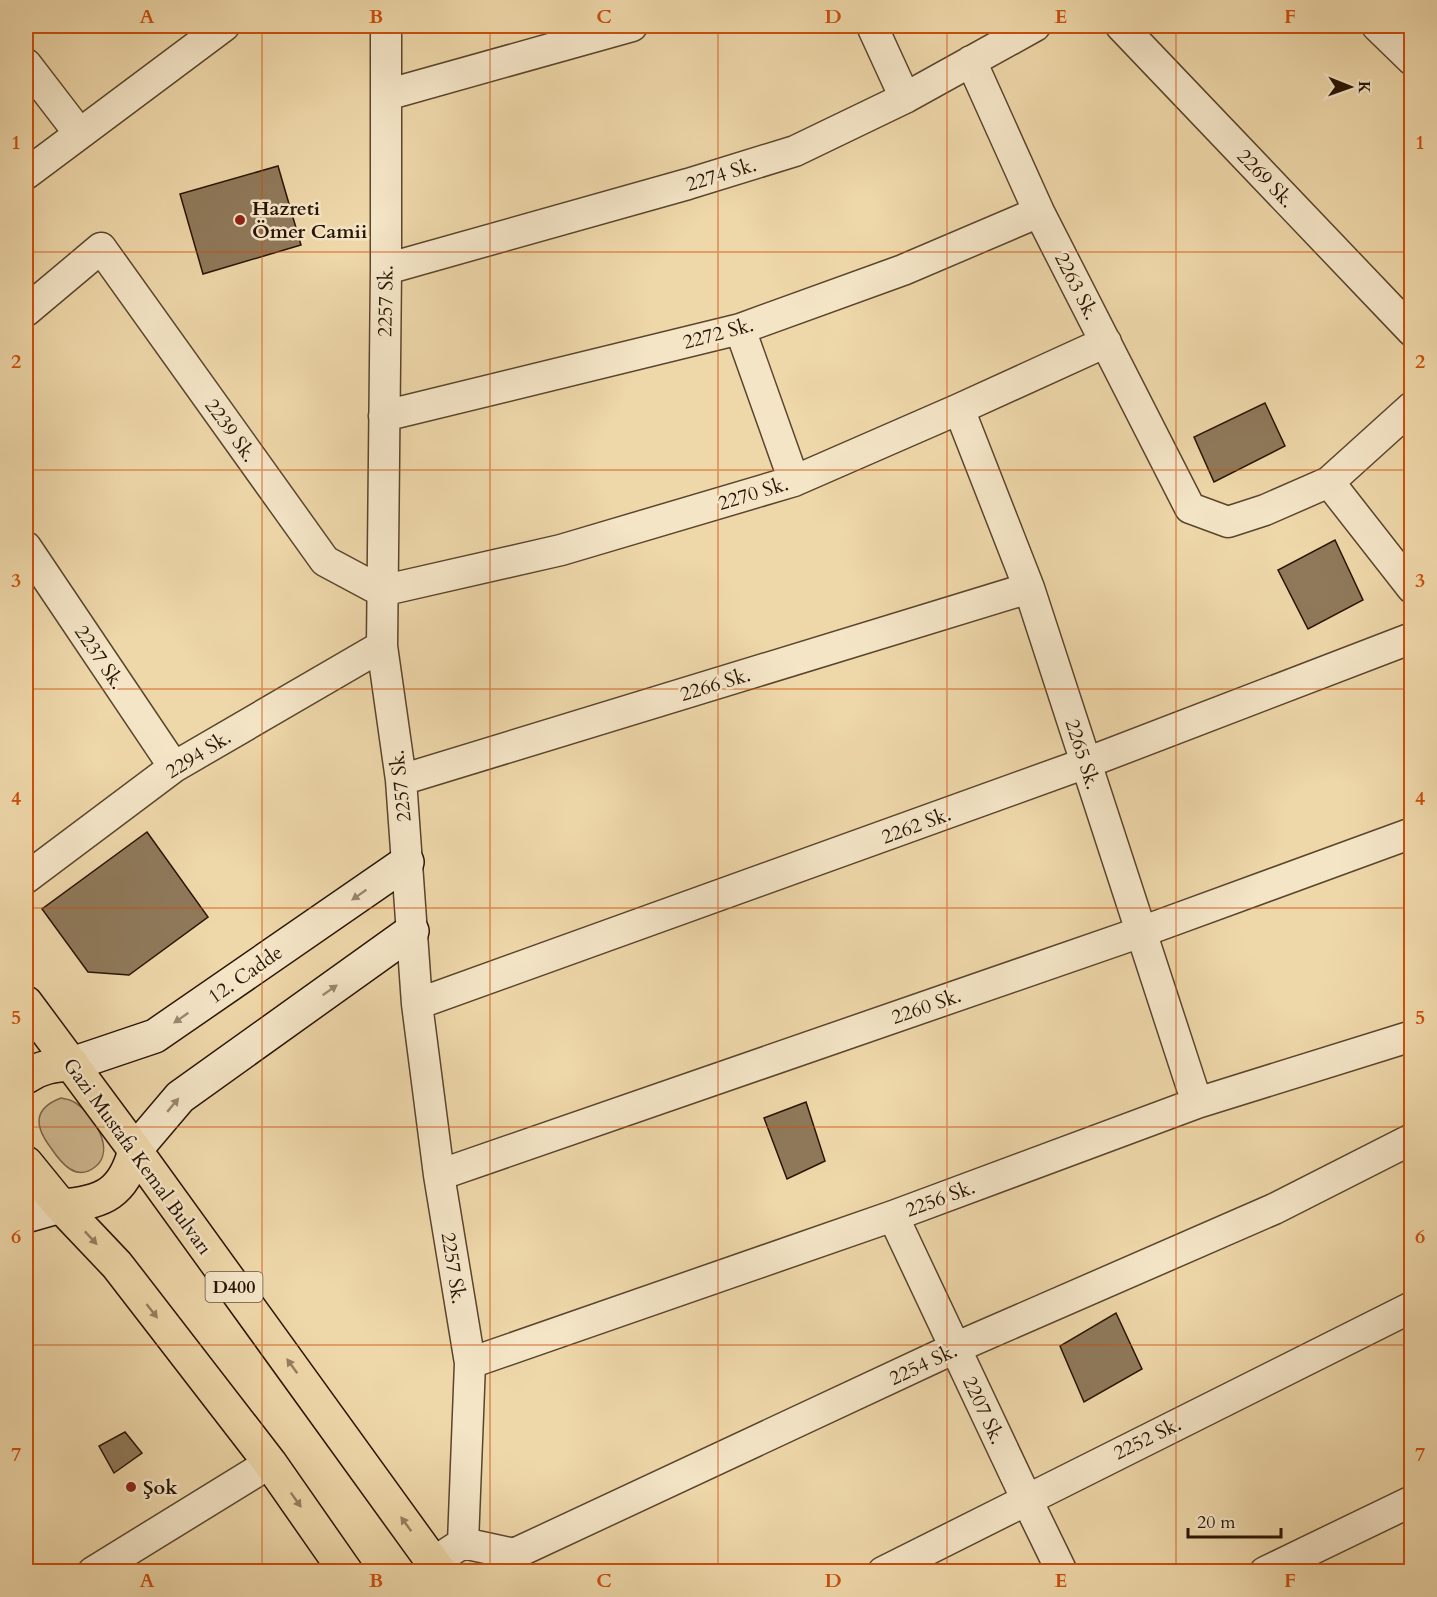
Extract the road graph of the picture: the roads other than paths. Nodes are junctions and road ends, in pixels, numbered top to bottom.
1 (224, 26) edge
2 (386, 26) edge
3 (632, 26) edge
4 (872, 26) edge
5 (1035, 26) edge
6 (1121, 26) edge
7 (1377, 26) edge
8 (1412, 60) edge
9 (971, 61) junction
10 (26, 64) edge
11 (386, 94) junction
12 (904, 98) junction
13 (79, 133) junction
14 (26, 174) edge
15 (1039, 212) junction
16 (386, 269) junction
17 (26, 311) edge
18 (740, 329) junction
19 (1412, 331) edge
20 (1106, 342) junction
21 (1412, 407) edge
22 (959, 409) junction
23 (384, 416) junction
24 (794, 480) junction
25 (1329, 482) junction
26 (26, 548) edge
27 (1029, 588) junction
28 (1412, 588) edge
29 (381, 591) junction
30 (1412, 638) edge
31 (382, 646) junction
32 (1086, 763) junction
33 (174, 767) junction
34 (400, 780) junction
35 (1412, 833) edge
36 (407, 862) junction
37 (26, 878) edge
38 (412, 931) junction
39 (1140, 932) junction
40 (26, 1003) edge
41 (417, 1004) junction
42 (1412, 1036) edge
43 (72, 1064) junction
44 (26, 1077) edge
45 (1197, 1103) junction
46 (1412, 1139) edge
47 (135, 1150) junction
48 (26, 1163) edge
49 (439, 1175) junction
50 (61, 1206) junction
51 (26, 1216) edge
52 (893, 1216) junction
53 (1412, 1307) edge
54 (955, 1348) junction
55 (470, 1363) junction
56 (270, 1463) junction
57 (1026, 1498) junction
58 (1412, 1501) edge
59 (463, 1543) junction
60 (437, 1567) edge
61 (93, 1572) edge
62 (346, 1572) edge
63 (883, 1572) edge
64 (1062, 1572) edge
65 (1265, 1572) edge

1 - 13 street
2 - 11 street, 2257 Sk.
3 - 11 street
4 - 12 street
5 - 9 street, 2274 Sk.
6 - 19 street, 2269 Sk.
7 - 8 street
9 - 12 street, 2274 Sk.
9 - 15 street, 2263 Sk.
10 - 13 street
11 - 16 street, 2257 Sk.
12 - 16 street, 2274 Sk.
13 - 14 street
15 - 18 street, 2272 Sk.
15 - 20 street, 2263 Sk.
16 - 23 street, 2257 Sk.
17 - 29 street, 2239 Sk.
18 - 23 street, 2272 Sk.
18 - 24 street
20 - 22 street, 2270 Sk.
20 - 25 street, 2263 Sk.
21 - 25 street
22 - 24 street, 2270 Sk.
22 - 27 street, 2265 Sk.
23 - 29 street, 2257 Sk.
24 - 29 street, 2270 Sk.
25 - 28 street
26 - 33 street, 2237 Sk.
27 - 32 street, 2265 Sk.
27 - 34 street, 2266 Sk.
29 - 31 street, 2257 Sk.
30 - 32 street, 2262 Sk.
31 - 33 street, 2294 Sk.
31 - 34 street, 2257 Sk.
32 - 39 street, 2265 Sk.
32 - 41 street, 2262 Sk.
33 - 37 street, 2294 Sk.
34 - 36 street, 2257 Sk.
35 - 39 street, 2260 Sk.
36 - 38 street, 2257 Sk.
36 -> 43 main road, 12. Cadde
38 - 41 street, 2257 Sk.
47 -> 38 main road
39 - 45 street, 2265 Sk.
39 - 49 street, 2260 Sk.
40 - 43 highway, Gazi Mustafa Kemal Bulvarı / D400
41 - 49 street, 2257 Sk.
42 - 45 street, 2256 Sk.
43 - 44 highway
43 - 47 highway, Gazi Mustafa Kemal Bulvarı / D400
45 - 52 street, 2256 Sk.
46 - 54 street, 2254 Sk.
47 - 50 highway
60 -> 47 highway, Gazi Mustafa Kemal Bulvarı / D400
48 - 50 highway
49 - 55 street, 2257 Sk.
50 - 51 main road
50 -> 56 highway
52 - 54 street, 2207 Sk.
52 - 55 street, 2256 Sk.
53 - 57 street, 2252 Sk.
54 - 57 street, 2207 Sk.
54 - 59 street, 2254 Sk.
55 - 59 street, 2257 Sk.
56 - 61 street
56 -> 62 highway
57 - 63 street, 2252 Sk.
57 - 64 street, 2207 Sk.
58 - 65 street
59 - 60 street

